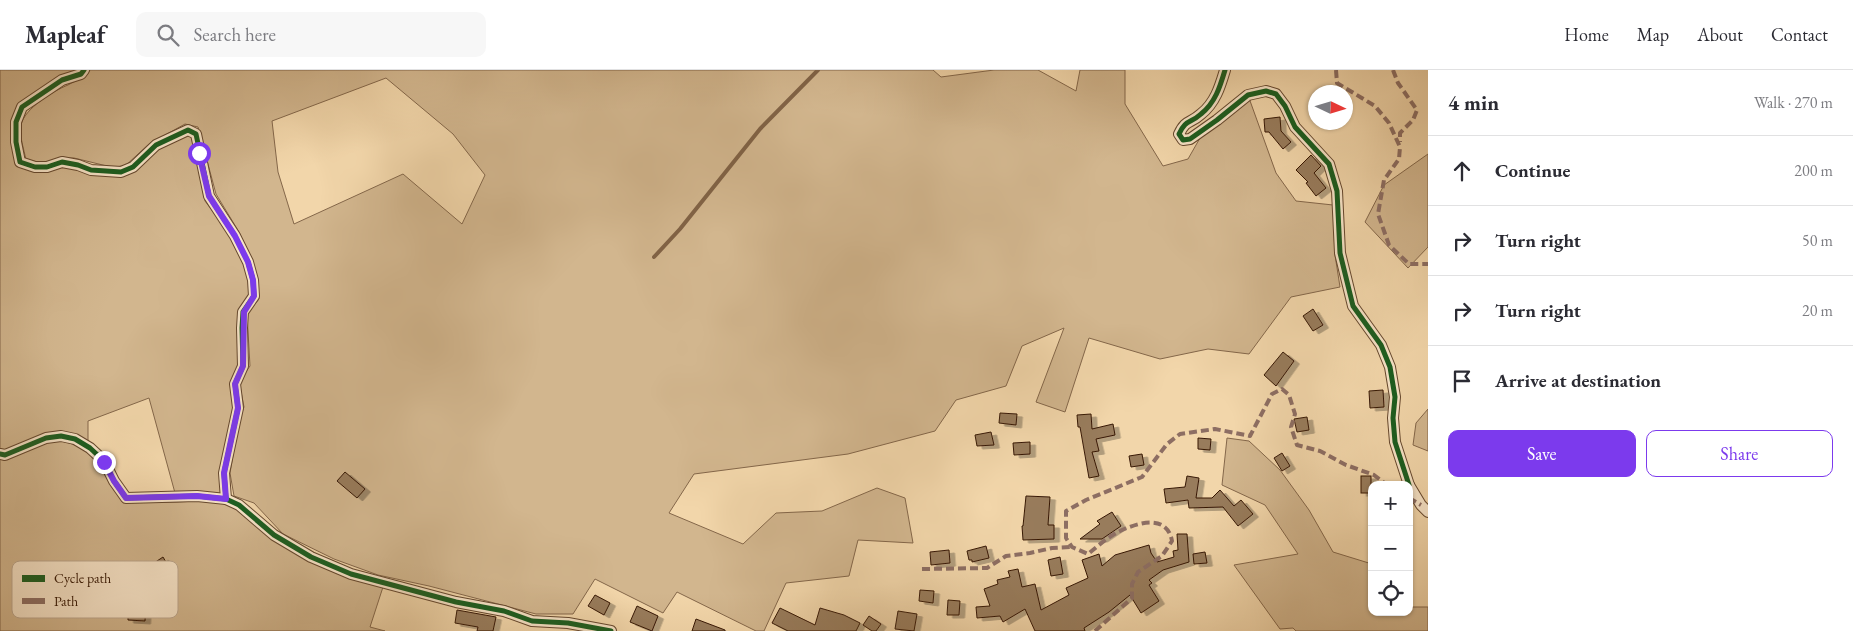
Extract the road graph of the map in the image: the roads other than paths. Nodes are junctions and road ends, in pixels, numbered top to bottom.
1 (84, 70) edge
2 (1224, 70) edge
3 (0, 454) edge
4 (1408, 481) edge
5 (1413, 492) edge
6 (226, 499) junction
7 (1428, 512) edge
8 (611, 631) edge

1 - 6 street
2 - 4 street
3 - 6 street
5 - 7 street
6 - 8 street

